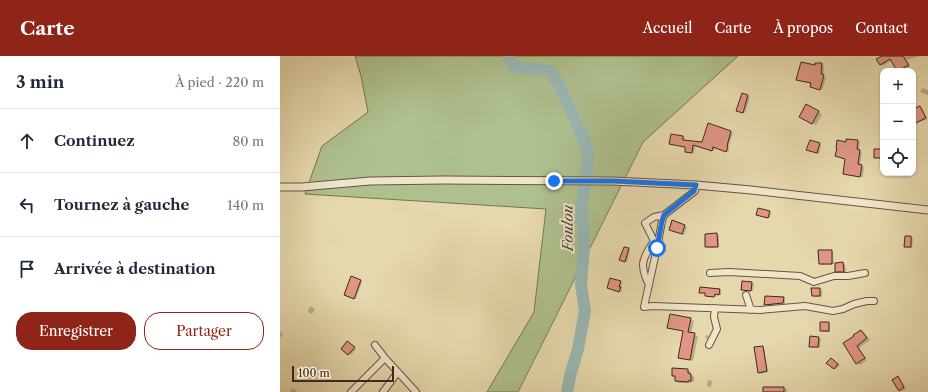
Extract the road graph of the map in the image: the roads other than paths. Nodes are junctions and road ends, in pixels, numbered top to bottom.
1 (696, 185) junction
2 (280, 187) edge
3 (928, 210) edge
4 (664, 215) junction
5 (710, 273) dead end
6 (864, 273) dead end
7 (649, 284) junction
8 (746, 295) dead end
9 (874, 301) dead end
10 (715, 308) junction
11 (751, 310) junction
12 (375, 345) dead end
13 (709, 345) dead end
14 (385, 358) junction
15 (398, 372) junction
16 (351, 392) edge
17 (383, 392) edge
18 (416, 392) edge

1 - 2 street
1 - 3 street
1 - 4 street
4 - 7 street
4 - 7 street
5 - 6 street
7 - 10 street
8 - 11 street
9 - 11 street
10 - 11 street
10 - 13 street
12 - 14 street
14 - 15 street
14 - 16 street
15 - 17 street
15 - 18 street

